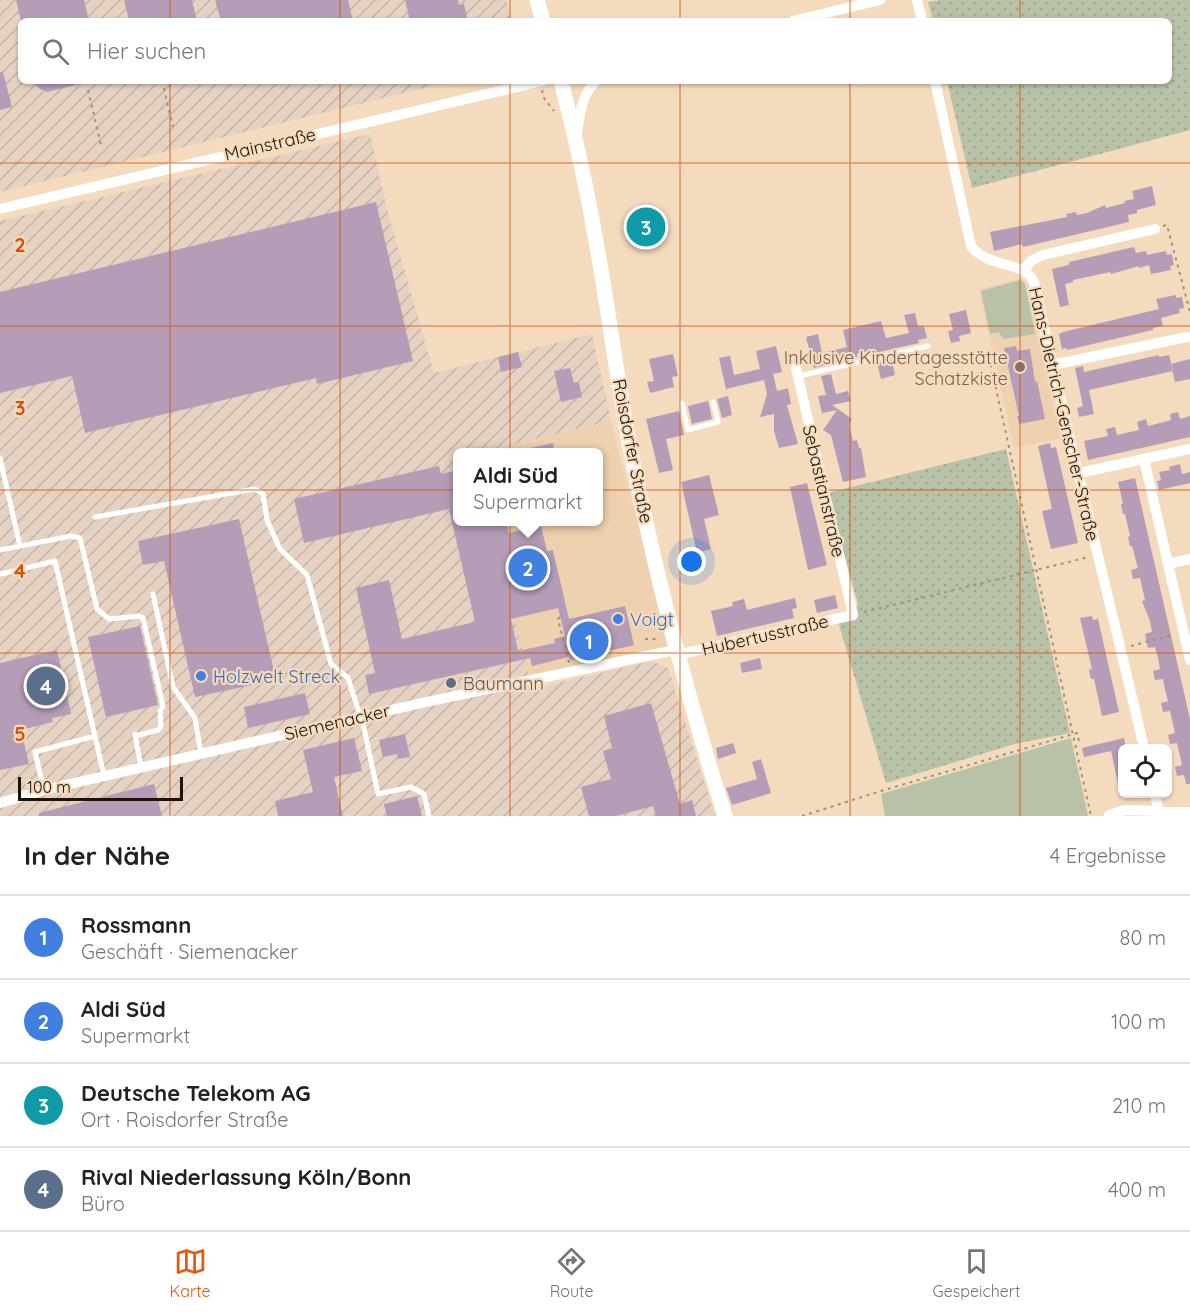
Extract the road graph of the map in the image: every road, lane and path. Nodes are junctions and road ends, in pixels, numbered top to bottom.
1 (537, 0) edge
2 (880, 0) edge
3 (917, 0) edge
4 (542, 18) edge
5 (805, 18) edge
6 (921, 18) edge
7 (163, 84) edge
8 (528, 84) edge
9 (562, 84) edge
10 (593, 84) edge
11 (936, 84) edge
12 (88, 90) dead end
13 (173, 128) dead end
14 (576, 140) junction
15 (101, 145) dead end
16 (0, 208) edge
17 (1155, 229) joint
18 (1024, 270) junction
19 (1190, 312) edge
20 (1187, 337) dead end
21 (928, 346) dead end
22 (989, 357) dead end
23 (1052, 365) junction
24 (797, 372) joint
25 (713, 402) dead end
26 (682, 403) dead end
27 (1190, 449) edge
28 (0, 458) edge
29 (1144, 459) junction
30 (1079, 473) junction
31 (95, 516) dead end
32 (20, 546) junction
33 (0, 549) edge
34 (1096, 555) junction
35 (1190, 559) edge
36 (1168, 564) junction
37 (1037, 570) junction
38 (2, 574) dead end
39 (153, 594) dead end
40 (853, 615) junction
41 (1185, 616) edge
42 (560, 617) dead end
43 (1184, 632) junction
44 (645, 639) dead end
45 (663, 640) dead end
46 (1121, 648) junction
47 (676, 652) junction
48 (1190, 660) edge
49 (571, 671) junction
50 (359, 717) junction
51 (1074, 734) junction
52 (95, 736) junction
53 (1079, 741) dead end
54 (1143, 744) edge
55 (201, 754) junction
56 (141, 768) junction
57 (104, 776) junction
58 (44, 790) junction
59 (1156, 798) edge
60 (0, 803) edge
61 (1158, 810) junction
62 (1190, 812) edge
63 (1109, 815) edge
64 (429, 816) edge
65 (725, 816) edge
66 (802, 816) edge
67 (1091, 816) edge

1 - 4 main road
2 - 5 street
3 - 6 street
7 - 13 path
8 - 16 street, Mainstraße
9 - 14 main road, Roisdorfer Straße
10 - 14 street
11 - 18 street, Hans-Dietrich-Genscher-Straße
12 - 15 path
14 - 47 main road, Roisdorfer Straße
17 - 18 street
17 - 19 path
18 - 23 street, Hans-Dietrich-Genscher-Straße
20 - 23 street
21 - 24 lane
22 - 37 path
23 - 30 street, Hans-Dietrich-Genscher-Straße
24 - 40 street, Sebastianstraße
25 - 26 lane
27 - 29 street
28 - 32 lane
29 - 30 street
29 - 36 street
30 - 34 street, Hans-Dietrich-Genscher-Straße
31 - 50 lane
32 - 33 lane
32 - 56 lane
34 - 37 path
34 - 46 street, Hans-Dietrich-Genscher-Straße
35 - 36 street
36 - 41 street
37 - 40 path
37 - 51 path
38 - 52 lane
39 - 55 lane
40 - 47 street, Hubertusstraße
41 - 43 street
42 - 49 path
43 - 46 path
43 - 48 street
44 - 45 path
46 - 54 street, Hans-Dietrich-Genscher-Straße
47 - 49 street, Siemenacker
47 - 65 main road, Roisdorfer Straße
49 - 50 street, Siemenacker
50 - 55 street, Siemenacker
50 - 64 lane
51 - 53 path
51 - 66 path
51 - 67 path
52 - 57 lane
52 - 58 lane
55 - 56 street, Siemenacker
56 - 57 street, Siemenacker
57 - 58 street, Siemenacker
58 - 60 street, Siemenacker
59 - 61 street
61 - 62 street
61 - 63 street

